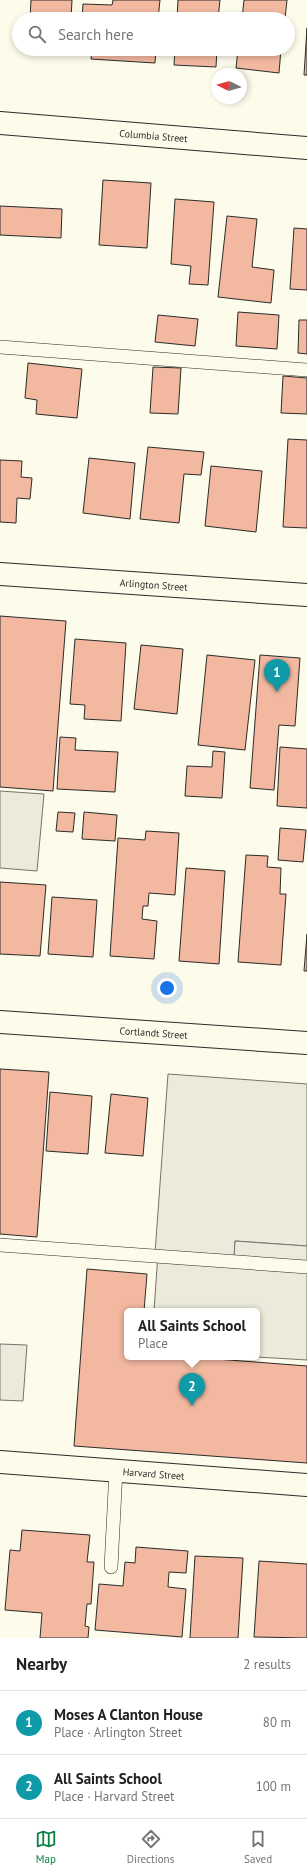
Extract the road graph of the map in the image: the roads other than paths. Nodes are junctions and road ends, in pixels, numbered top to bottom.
1 (0, 124) edge
2 (307, 148) edge
3 (0, 347) edge
4 (307, 370) edge
5 (0, 574) edge
6 (307, 595) edge
7 (0, 1022) edge
8 (307, 1043) edge
9 (0, 1245) edge
10 (307, 1267) edge
11 (0, 1462) edge
12 (116, 1470) junction
13 (307, 1485) edge
14 (111, 1567) dead end

1 - 2 street, Columbia Street
3 - 4 lane
5 - 6 street, Arlington Street
7 - 8 street, Cortlandt Street
9 - 10 lane
11 - 12 street, Harvard Street
12 - 13 street, Harvard Street
12 - 14 lane

